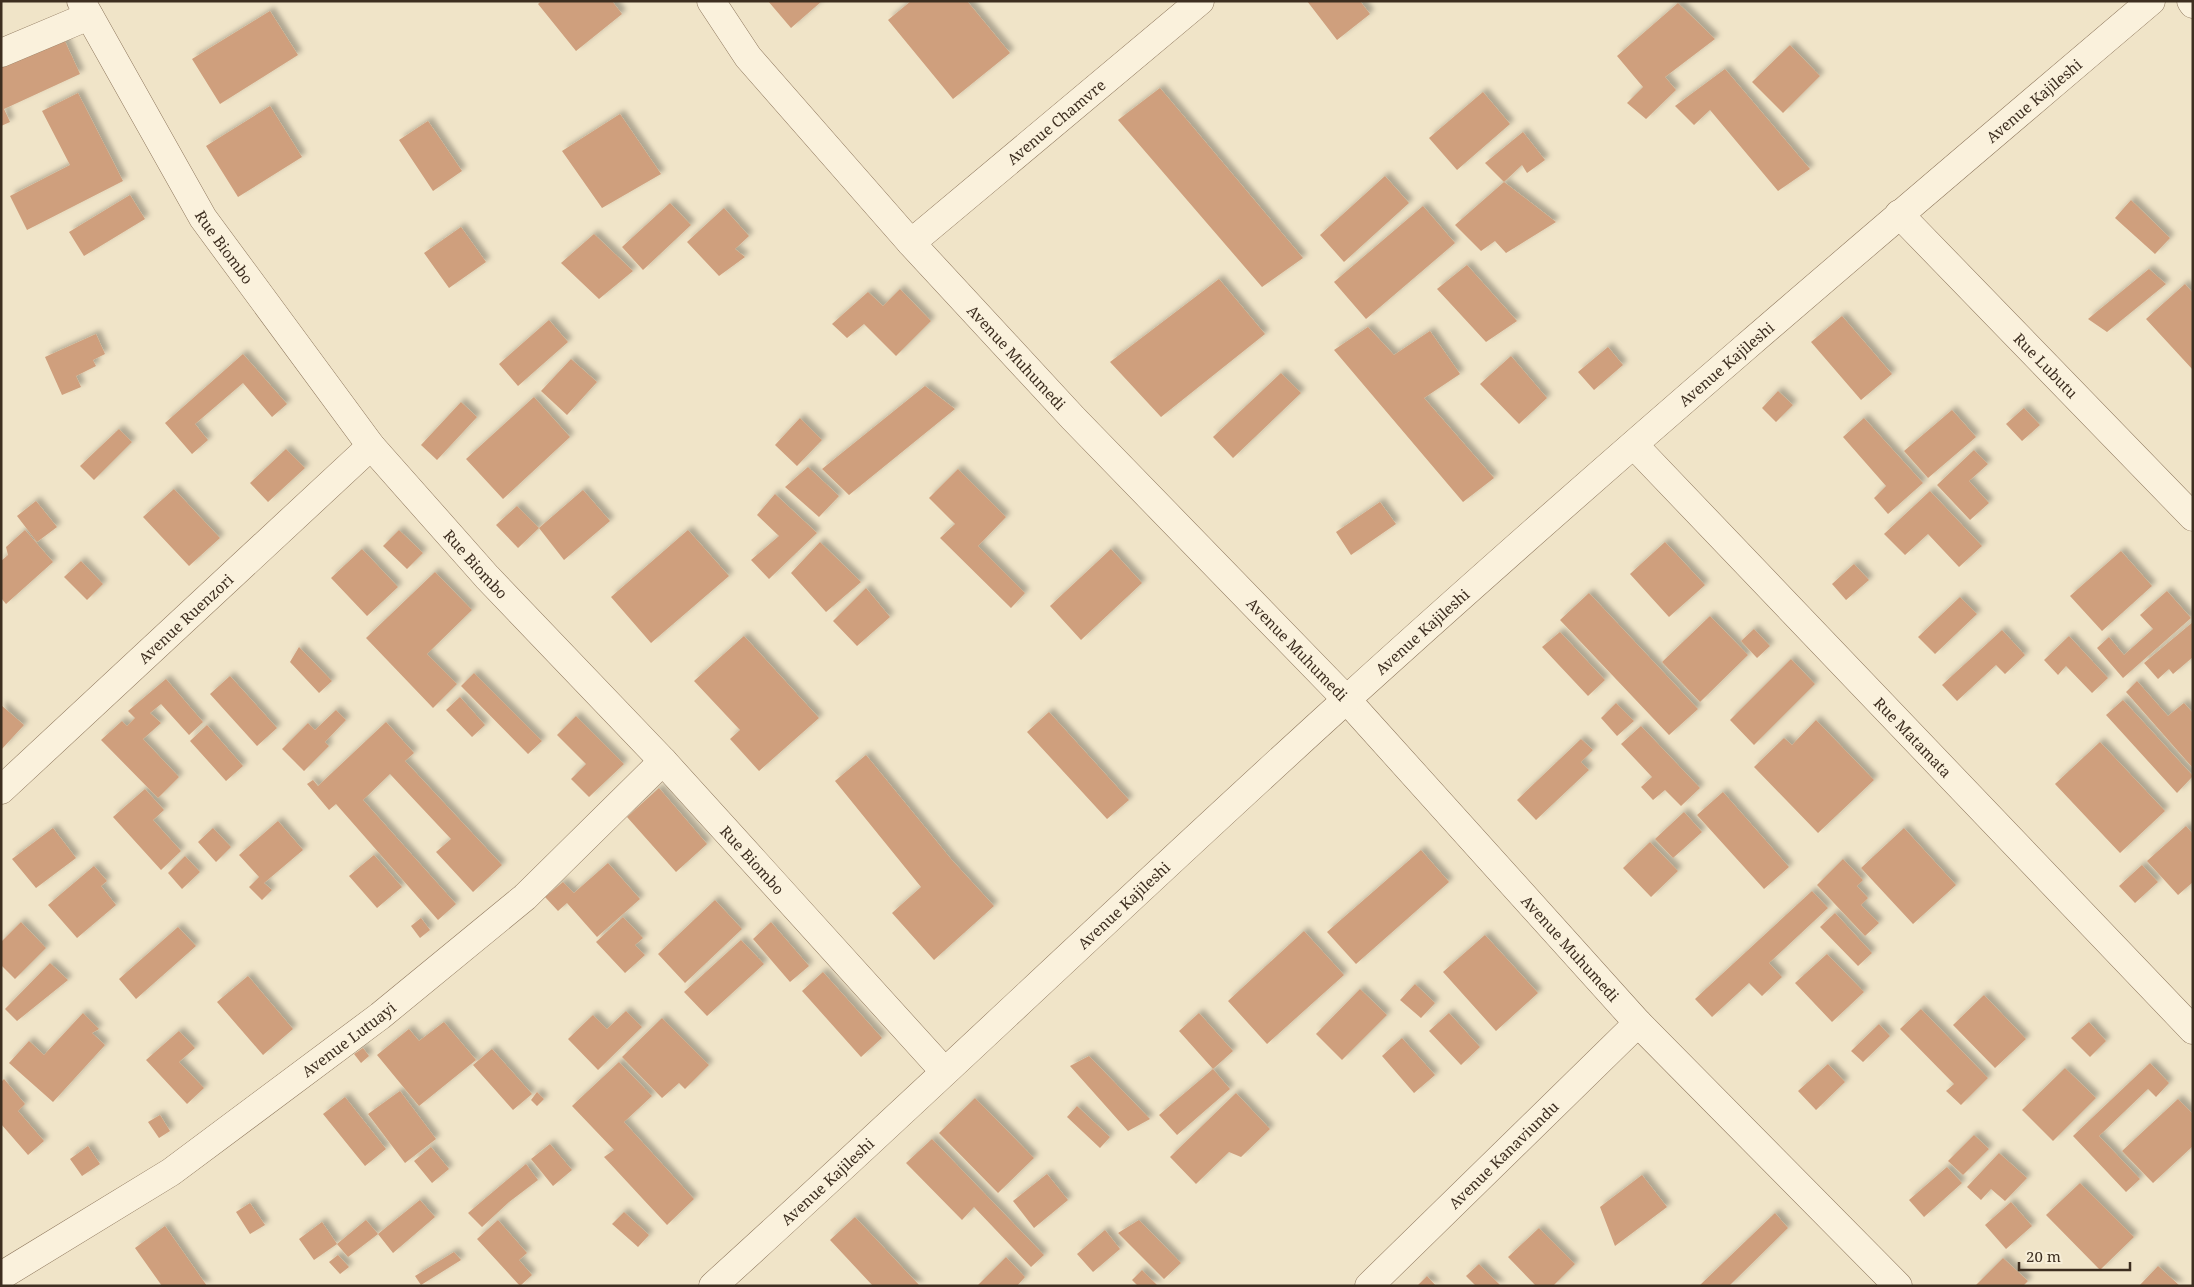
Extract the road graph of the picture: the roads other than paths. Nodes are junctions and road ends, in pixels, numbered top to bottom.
1 (711, 1) edge
2 (1200, 1) edge
3 (2151, 1) edge
4 (85, 9) edge
5 (1, 53) edge
6 (1900, 214) junction
7 (911, 243) junction
8 (1634, 445) junction
9 (371, 446) junction
10 (2193, 518) edge
11 (1346, 700) junction
12 (663, 762) junction
13 (1, 790) edge
14 (1638, 1023) junction
15 (2193, 1030) edge
16 (944, 1071) junction
17 (1, 1276) edge
18 (713, 1286) edge
19 (1369, 1286) edge
20 (1898, 1286) edge

1 - 7 street, Avenue Muhumedi
2 - 7 street, Avenue Chamvre
3 - 6 street, Avenue Kajileshi
4 - 5 street
4 - 9 street, Rue Biombo
6 - 8 street, Avenue Kajileshi
6 - 10 street, Rue Lubutu
7 - 11 street, Avenue Muhumedi
8 - 11 street, Avenue Kajileshi
8 - 15 street, Rue Matamata
9 - 12 street, Rue Biombo
9 - 13 street, Avenue Ruenzori
11 - 14 street, Avenue Muhumedi
11 - 16 street, Avenue Kajileshi
12 - 16 street, Rue Biombo
12 - 17 street, Avenue Lutuayi
14 - 19 street, Avenue Kanaviundu
14 - 20 street, Avenue Muhumedi
16 - 18 street, Avenue Kajileshi

